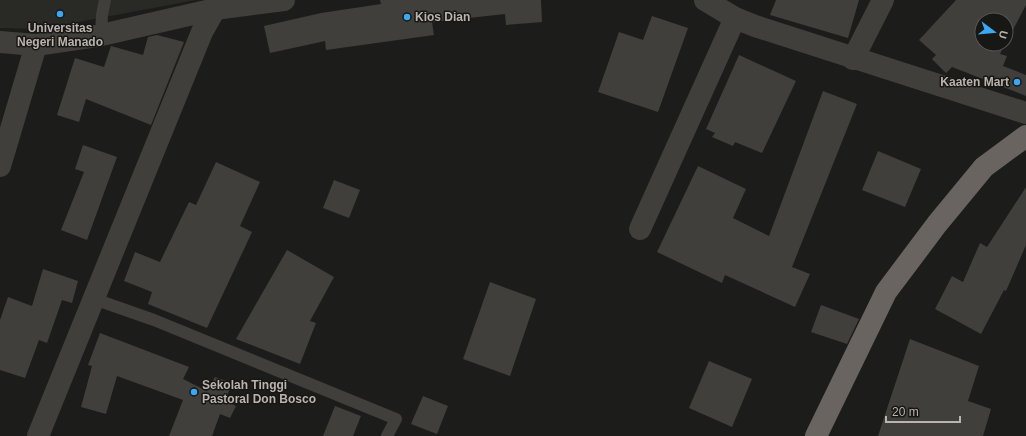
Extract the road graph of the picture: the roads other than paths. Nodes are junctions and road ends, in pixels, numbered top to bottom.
1 (105, 0) edge
2 (284, 0) edge
3 (705, 0) edge
4 (883, 0) edge
5 (215, 9) junction
6 (735, 18) junction
7 (101, 35) junction
8 (0, 42) edge
9 (36, 45) junction
10 (853, 59) junction
11 (1026, 112) edge
12 (1026, 136) edge
13 (0, 166) edge
14 (640, 229) dead end
15 (94, 299) junction
16 (38, 436) edge
17 (387, 436) edge
18 (816, 436) edge

1 - 7 lane
2 - 5 street
3 - 6 street
4 - 10 street
5 - 7 street
5 - 15 street
6 - 10 street
6 - 14 street
7 - 9 street
8 - 9 street
9 - 13 street
10 - 11 street
12 - 18 highway
15 - 16 street
15 - 17 lane

